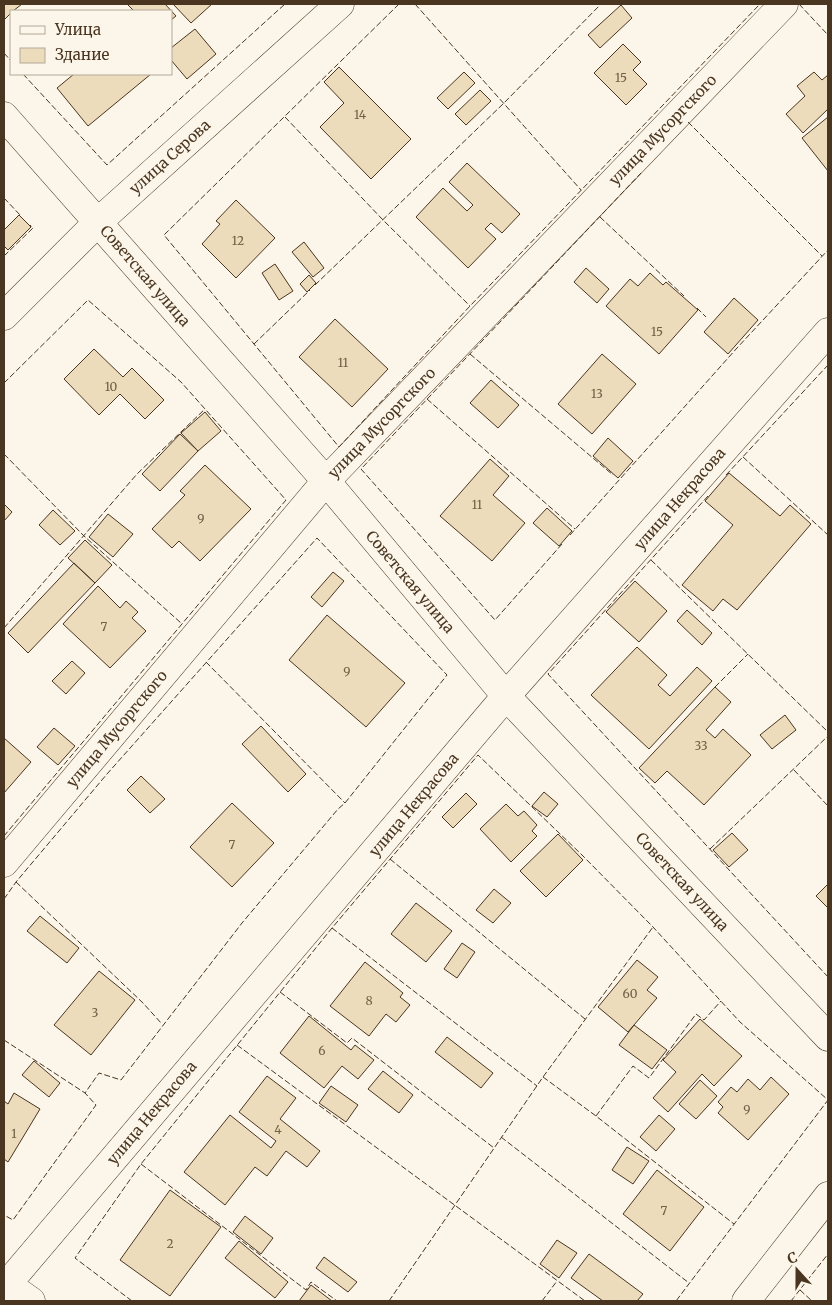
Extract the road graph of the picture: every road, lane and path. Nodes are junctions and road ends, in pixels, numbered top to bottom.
1 (340, 4) edge
2 (784, 4) edge
3 (4, 116) edge
4 (98, 222) junction
5 (4, 316) edge
6 (828, 332) edge
7 (326, 481) junction
8 (506, 696) junction
9 (4, 863) edge
10 (828, 1037) edge
11 (828, 1196) edge
12 (5, 1284) edge
13 (31, 1301) edge
14 (746, 1301) edge

1 - 4 street, улица Серова
2 - 7 street, улица Мусоргского
3 - 4 street, Советская улица
4 - 5 street, улица Серова
4 - 7 street, Советская улица
6 - 8 street, улица Некрасова
7 - 8 street, Советская улица
7 - 9 street, улица Мусоргского
8 - 10 street, Советская улица
8 - 12 street, улица Некрасова
11 - 14 street
12 - 13 street

